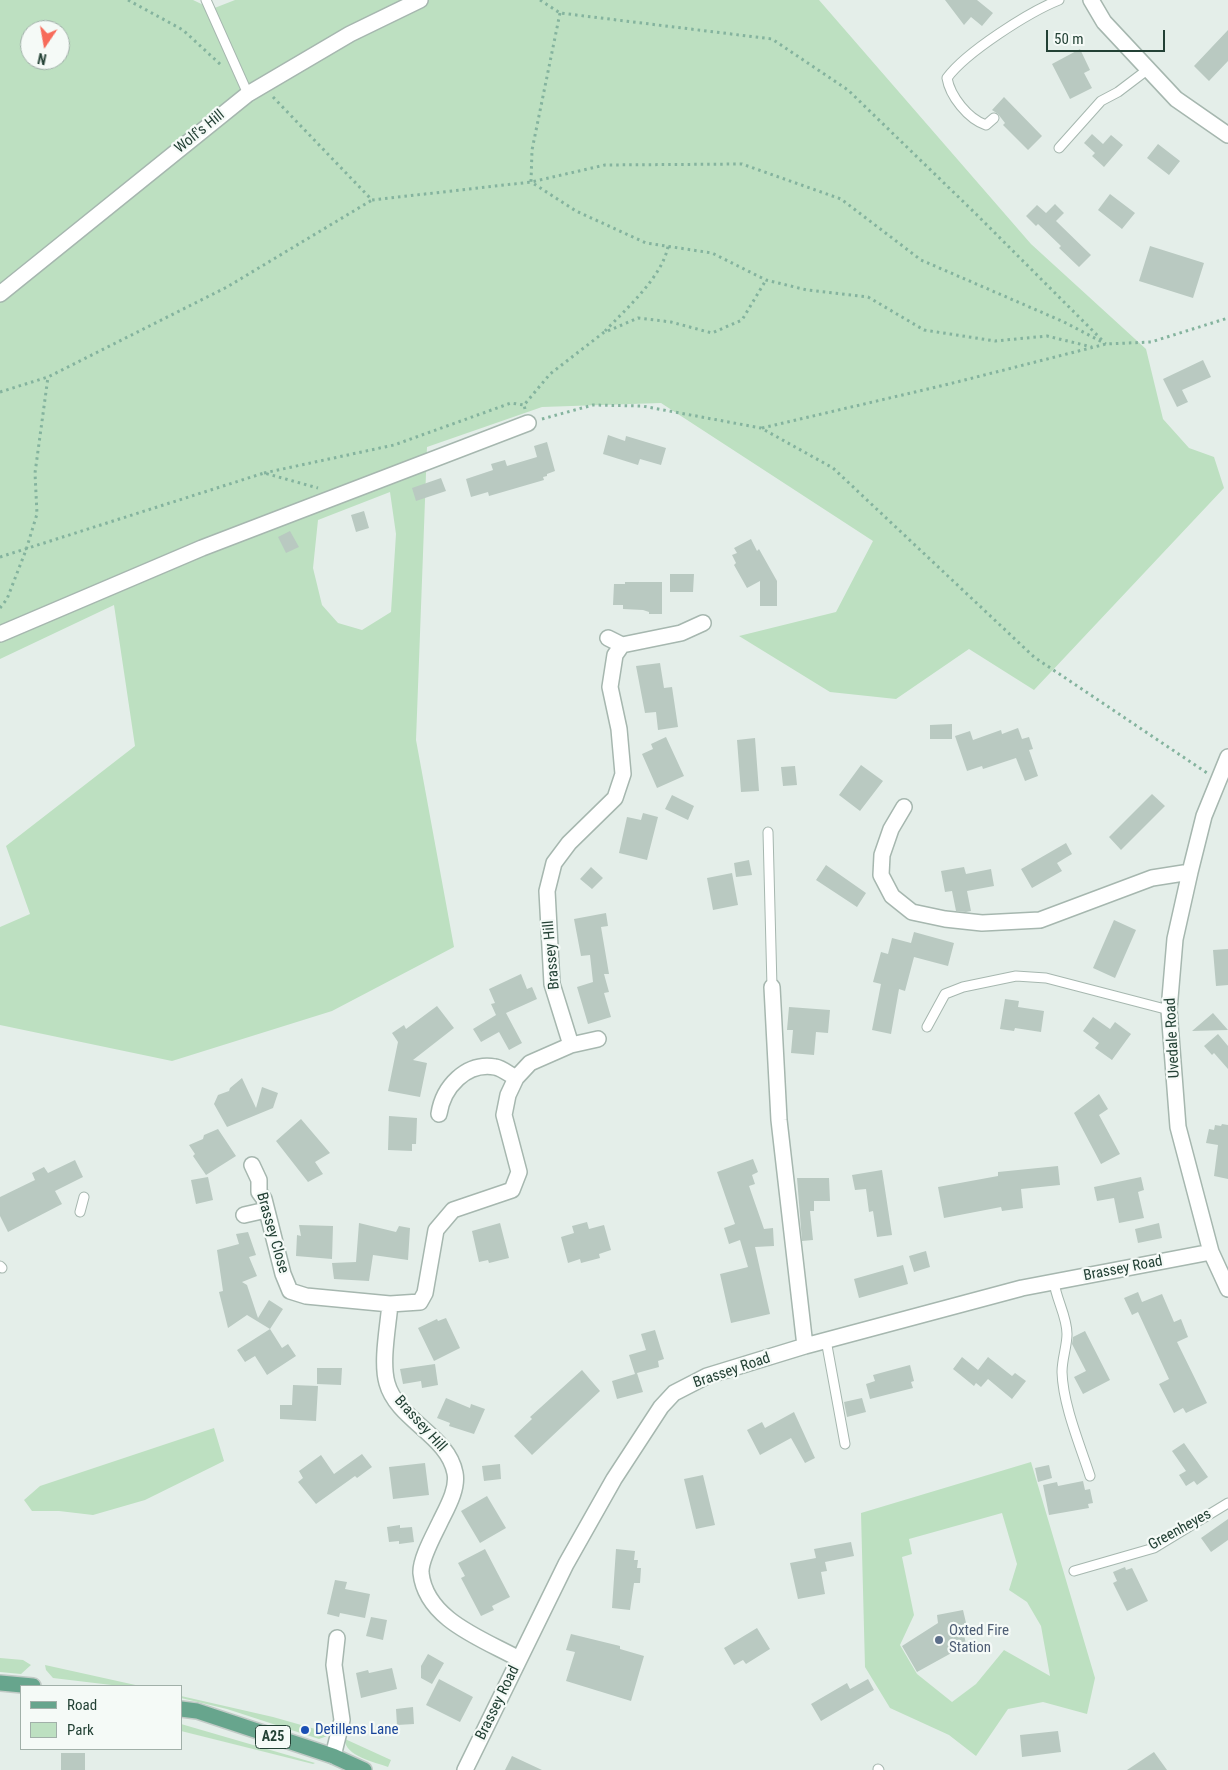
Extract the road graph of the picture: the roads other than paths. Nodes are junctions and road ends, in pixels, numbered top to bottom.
1 (206, 0) edge
2 (420, 0) edge
3 (1059, 0) edge
4 (1091, 0) edge
5 (1147, 70) junction
6 (248, 94) junction
7 (994, 118) dead end
8 (1226, 130) edge
9 (1060, 148) dead end
10 (0, 294) edge
11 (528, 423) road end
12 (703, 623) dead end
13 (0, 634) edge
14 (608, 638) dead end
15 (622, 645) junction
16 (1228, 757) edge
17 (904, 807) dead end
18 (768, 832) dead end
19 (1190, 872) junction
20 (772, 987) joint
21 (1169, 1010) junction
22 (927, 1027) dead end
23 (598, 1039) dead end
24 (571, 1045) junction
25 (516, 1078) junction
26 (439, 1114) dead end
27 (252, 1165) dead end
28 (84, 1197) dead end
29 (266, 1210) junction
30 (80, 1212) dead end
31 (244, 1215) dead end
32 (1211, 1252) junction
33 (1054, 1282) junction
34 (1228, 1289) edge
35 (390, 1304) junction
36 (826, 1340) junction
37 (805, 1346) junction
38 (845, 1444) dead end
39 (1090, 1476) dead end
40 (1228, 1503) edge
41 (1074, 1571) dead end
42 (337, 1638) dead end
43 (520, 1659) junction
44 (0, 1683) edge
45 (22, 1685) edge
46 (182, 1709) edge
47 (333, 1756) junction
48 (364, 1770) edge
49 (465, 1770) edge

1 - 6 lane
2 - 6 street, Wolf's Hill
3 - 7 lane
4 - 5 street
5 - 8 street
5 - 9 lane
6 - 10 street, Wolf's Hill
11 - 13 street
12 - 15 street
14 - 15 street
15 - 24 street, Brassey Hill
16 - 19 street, Uvedale Road
17 - 19 street
18 - 20 lane
19 - 21 street, Uvedale Road
20 - 37 street
21 - 22 lane
21 - 32 street, Uvedale Road
23 - 24 street
24 - 25 street
25 - 26 street
25 - 35 street
27 - 29 street, Brassey Close
28 - 30 lane
29 - 31 street
29 - 35 street, Brassey Close
32 - 33 street, Brassey Road
32 - 34 street, Uvedale Road
33 - 36 street, Brassey Road
33 - 39 lane
35 - 43 street, Brassey Hill
36 - 37 street, Brassey Road
36 - 38 lane
37 - 43 street, Brassey Road
40 - 41 lane, Greenheyes
42 - 47 street
43 - 49 street, Brassey Road
44 - 45 main road
46 - 47 main road, A25
47 - 48 main road, A25

